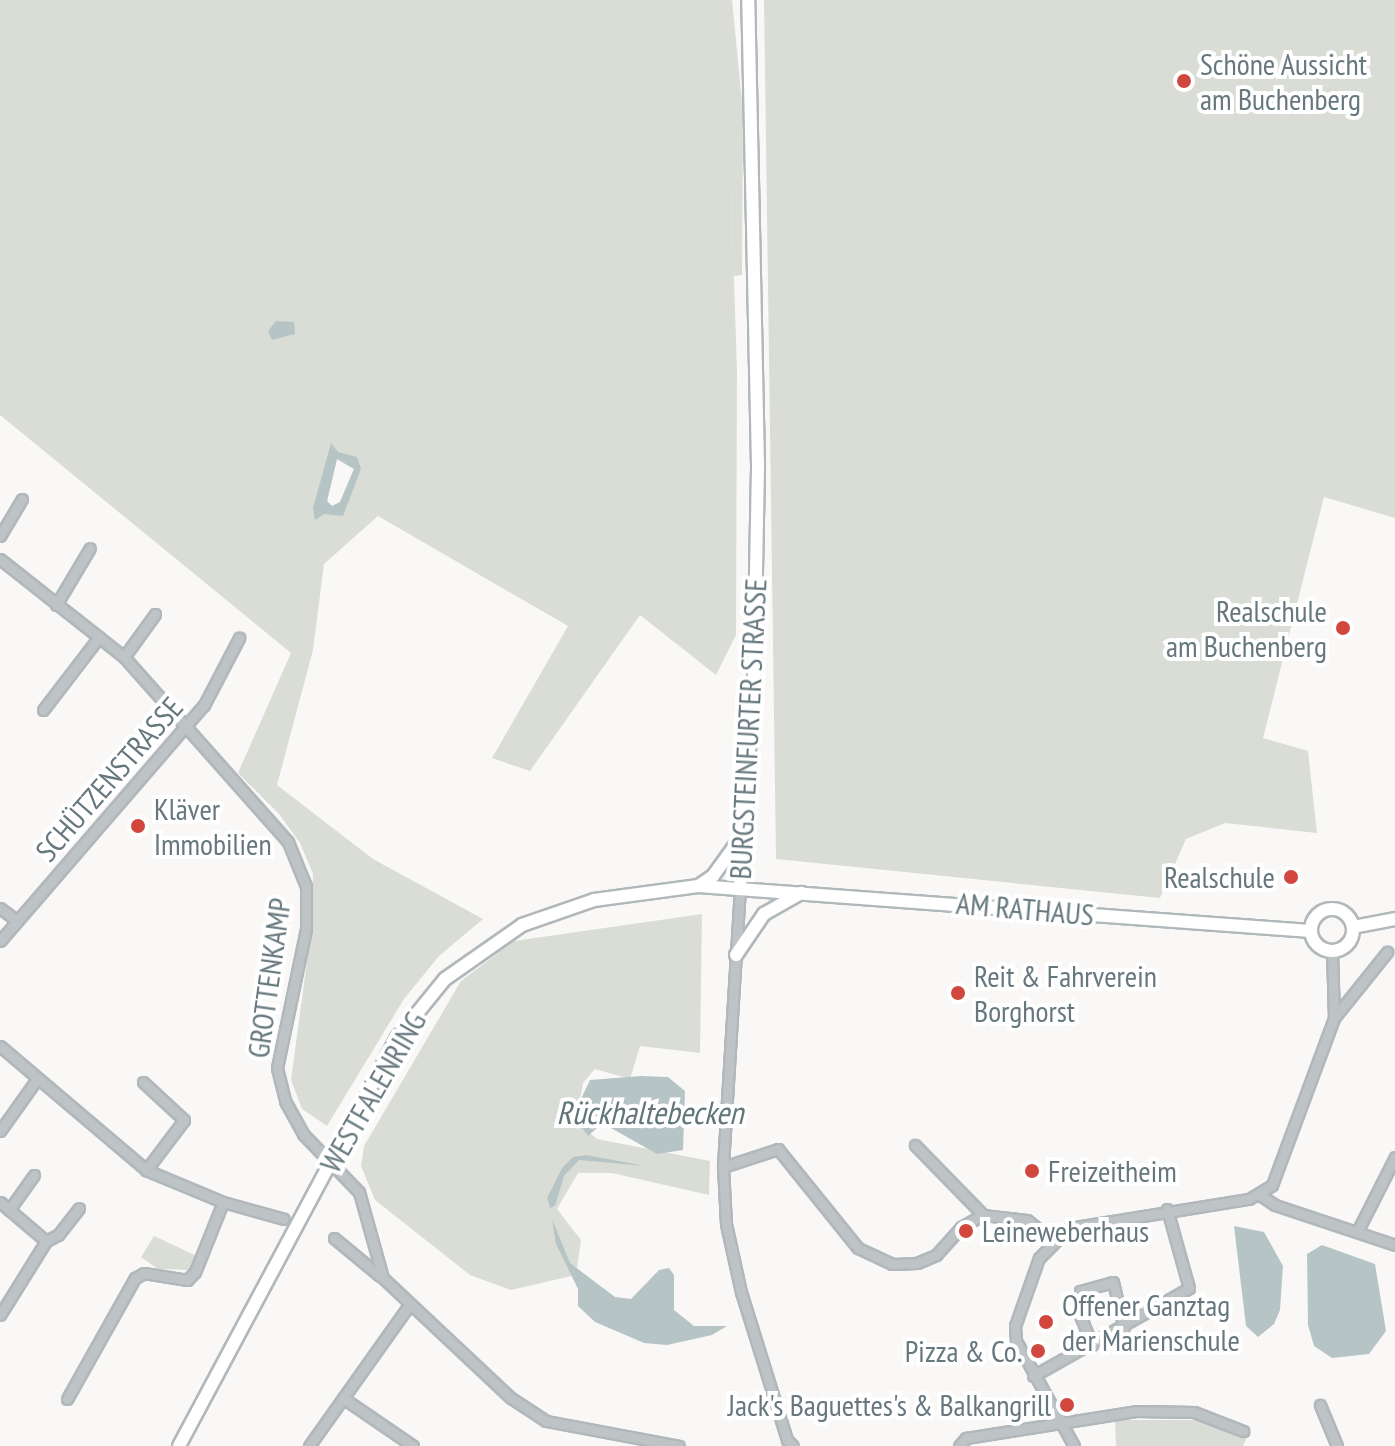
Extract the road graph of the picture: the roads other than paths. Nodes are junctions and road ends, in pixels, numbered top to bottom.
1 (748, 0) edge
2 (22, 499) dead end
3 (0, 536) edge
4 (90, 548) dead end
5 (2, 565) edge
6 (56, 605) junction
7 (155, 614) dead end
8 (99, 637) junction
9 (239, 638) dead end
10 (124, 657) junction
11 (43, 710) dead end
12 (185, 726) junction
13 (743, 833) junction
14 (698, 886) junction
15 (740, 887) junction
16 (804, 892) junction
17 (0, 908) edge
18 (1395, 919) edge
19 (17, 921) junction
20 (1353, 927) junction
21 (1310, 931) junction
22 (0, 941) edge
23 (1332, 951) junction
24 (1387, 952) dead end
25 (736, 955) junction
26 (1334, 1018) junction
27 (0, 1046) edge
28 (37, 1079) junction
29 (143, 1082) dead end
30 (0, 1131) edge
31 (915, 1145) dead end
32 (1395, 1157) edge
33 (332, 1163) junction
34 (723, 1167) junction
35 (146, 1170) junction
36 (34, 1175) dead end
37 (1260, 1195) junction
38 (0, 1202) edge
39 (223, 1202) junction
40 (79, 1208) dead end
41 (1167, 1209) junction
42 (9, 1210) junction
43 (983, 1215) junction
44 (284, 1219) dead end
45 (1357, 1232) junction
46 (334, 1238) dead end
47 (1052, 1240) junction
48 (46, 1241) junction
49 (1395, 1245) edge
50 (383, 1278) junction
51 (410, 1304) junction
52 (0, 1315) edge
53 (1124, 1328) junction
54 (1092, 1345) junction
55 (1033, 1376) junction
56 (343, 1398) junction
57 (67, 1399) dead end
58 (1320, 1405) dead end
59 (1064, 1425) junction
60 (1243, 1431) dead end
61 (625, 1442) edge
62 (787, 1444) edge
63 (179, 1446) edge
64 (309, 1446) edge
65 (413, 1446) edge
66 (679, 1446) edge
67 (959, 1446) edge
68 (1074, 1446) edge
69 (1337, 1446) edge

1 - 13 main road, BURGSTEINFURTER STRASSE
2 - 3 street
4 - 6 street
5 - 6 street, GROTTENKAMP
6 - 8 street, GROTTENKAMP
7 - 10 street
8 - 10 street, GROTTENKAMP
8 - 11 street
9 - 12 street, SCHÜTZENSTRASSE
10 - 12 street, GROTTENKAMP
12 - 19 street, SCHÜTZENSTRASSE
12 - 33 street, GROTTENKAMP
13 - 14 main road
13 - 15 main road, BURGSTEINFURTER STRASSE
14 - 15 main road, WESTFALENRING
14 - 33 main road, WESTFALENRING
15 - 16 main road, AM RATHAUS
15 - 25 street, BURGSTEINFURTER STRASSE
16 - 21 main road, AM RATHAUS
16 - 25 main road
17 - 19 street
18 - 20 main road
19 - 22 street, SCHÜTZENSTRASSE
20 - 21 main road
20 - 23 main road
21 - 23 main road
23 - 26 street
24 - 26 street
25 - 34 street, BURGSTEINFURTER STRASSE
26 - 37 street
27 - 28 street
28 - 30 street
28 - 35 street
29 - 35 street
31 - 43 street
32 - 45 street
33 - 50 street, GROTTENKAMP
33 - 63 main road, WESTFALENRING
34 - 43 street
34 - 62 street, BURGSTEINFURTER STRASSE
35 - 39 street
36 - 42 street
37 - 41 street
37 - 45 street
38 - 42 street
39 - 44 street
39 - 57 street
40 - 48 street
41 - 47 street
41 - 53 street
42 - 48 street
43 - 47 street
45 - 49 street
46 - 50 street
47 - 55 street
48 - 52 street
50 - 51 street
51 - 56 street
51 - 61 street
53 - 54 street
53 - 54 street
54 - 55 street
55 - 59 street
56 - 64 street
56 - 65 street
58 - 69 street
59 - 60 street
59 - 67 street
59 - 68 street
61 - 66 street

